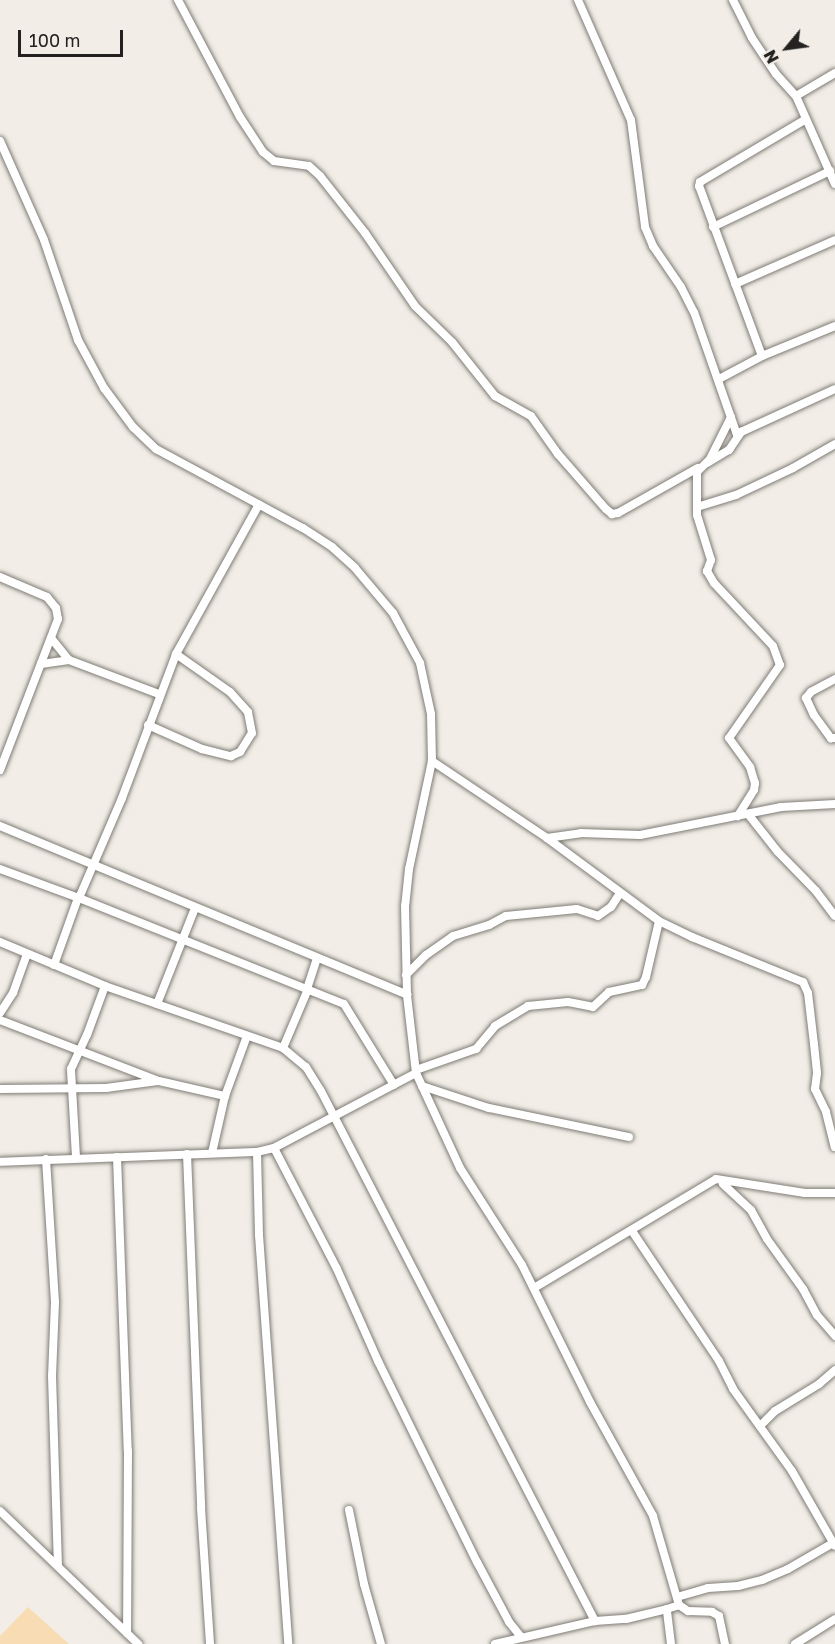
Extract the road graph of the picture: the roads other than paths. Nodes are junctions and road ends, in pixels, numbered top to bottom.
1 (178, 0) edge
2 (578, 0) edge
3 (733, 0) edge
4 (835, 74) edge
5 (796, 96) junction
6 (806, 119) junction
7 (0, 141) edge
8 (830, 171) junction
9 (835, 184) edge
10 (713, 227) junction
11 (835, 240) edge
12 (735, 284) junction
13 (835, 326) edge
14 (762, 356) junction
15 (719, 379) junction
16 (835, 388) edge
17 (731, 417) junction
18 (737, 435) junction
19 (835, 444) edge
20 (702, 466) junction
21 (259, 504) junction
22 (697, 507) junction
23 (0, 577) edge
24 (51, 638) junction
25 (176, 654) junction
26 (69, 660) junction
27 (41, 664) junction
28 (835, 680) edge
29 (159, 694) junction
30 (147, 725) junction
31 (835, 738) edge
32 (432, 761) junction
33 (0, 770) edge
34 (835, 804) edge
35 (748, 814) junction
36 (738, 816) junction
37 (0, 826) edge
38 (547, 838) junction
39 (93, 865) junction
40 (0, 869) edge
41 (620, 893) junction
42 (79, 898) junction
43 (195, 908) junction
44 (835, 916) edge
45 (659, 921) junction
46 (182, 939) junction
47 (0, 942) edge
48 (27, 954) junction
49 (317, 959) junction
50 (54, 965) junction
51 (406, 975) junction
52 (105, 986) junction
53 (308, 989) junction
54 (407, 995) junction
55 (157, 1005) junction
56 (0, 1013) edge
57 (0, 1020) edge
58 (247, 1036) junction
59 (283, 1048) junction
60 (80, 1050) junction
61 (416, 1072) junction
62 (159, 1081) junction
63 (394, 1085) junction
64 (423, 1086) junction
65 (71, 1088) junction
66 (0, 1089) edge
67 (225, 1096) junction
68 (334, 1117) junction
69 (629, 1137) dead end
70 (835, 1147) edge
71 (274, 1148) junction
72 (257, 1152) junction
73 (212, 1153) junction
74 (187, 1154) junction
75 (76, 1157) junction
76 (117, 1157) junction
77 (46, 1159) junction
78 (0, 1162) edge
79 (716, 1179) junction
80 (835, 1193) edge
81 (632, 1231) junction
82 (534, 1288) junction
83 (835, 1336) edge
84 (835, 1370) edge
85 (760, 1426) junction
86 (349, 1510) dead end
87 (0, 1511) edge
88 (834, 1545) edge
89 (58, 1566) junction
90 (678, 1601) junction
91 (667, 1609) junction
92 (835, 1618) edge
93 (595, 1621) junction
94 (509, 1622) junction
95 (521, 1637) junction
96 (128, 1638) edge
97 (499, 1643) edge
98 (138, 1644) edge
99 (210, 1644) edge
100 (288, 1644) edge
101 (381, 1644) edge
102 (671, 1644) edge
103 (725, 1644) edge
104 (795, 1644) edge

1 - 20 street
2 - 15 street
3 - 5 street
4 - 5 street
5 - 6 street
6 - 8 street
6 - 10 street
7 - 21 street
8 - 9 street
8 - 10 street
10 - 12 street
11 - 12 street
12 - 14 street
13 - 14 street
14 - 15 street
15 - 17 street
16 - 18 street
17 - 18 street
17 - 20 street
18 - 20 street
19 - 22 street
20 - 22 street
21 - 25 street
21 - 32 street
22 - 36 street
23 - 24 street
24 - 26 street
24 - 27 street
25 - 29 street
25 - 30 street
26 - 27 street
26 - 29 street
27 - 33 street
28 - 31 street
29 - 30 street
30 - 39 street
32 - 38 street
32 - 51 street
34 - 35 street
35 - 36 street
35 - 44 street
36 - 38 street
37 - 39 street
38 - 41 street
39 - 42 street
39 - 43 street
40 - 42 street
41 - 45 street
41 - 51 street
42 - 46 street
42 - 50 street
43 - 46 street
43 - 49 street
45 - 61 street
45 - 70 street
46 - 53 street
46 - 55 street
47 - 48 street
48 - 50 street
48 - 56 street
49 - 53 street
49 - 54 street
50 - 52 street
51 - 54 street
52 - 55 street
52 - 60 street
53 - 59 street
53 - 63 street
54 - 61 street
55 - 58 street
57 - 60 street
58 - 59 street
58 - 67 street
59 - 68 street
60 - 62 street
60 - 65 street
61 - 63 street
61 - 64 street
62 - 65 street
62 - 67 street
63 - 68 street
64 - 69 street
64 - 82 street
65 - 66 street
65 - 75 street
67 - 73 street
68 - 71 street
68 - 93 street
71 - 72 street
71 - 94 street
72 - 73 street
72 - 100 street
73 - 74 street
74 - 76 street
74 - 99 street
75 - 76 street
75 - 77 street
76 - 96 street
77 - 78 street
77 - 89 street
79 - 80 street
79 - 81 street
79 - 83 street
81 - 82 street
81 - 85 street
82 - 90 street
84 - 85 street
85 - 88 street
86 - 101 street
87 - 89 street
88 - 90 street
89 - 96 street
90 - 91 street
90 - 103 street
91 - 93 street
91 - 102 street
92 - 104 street
93 - 95 street
94 - 95 street
94 - 97 street
95 - 97 street
96 - 98 street

